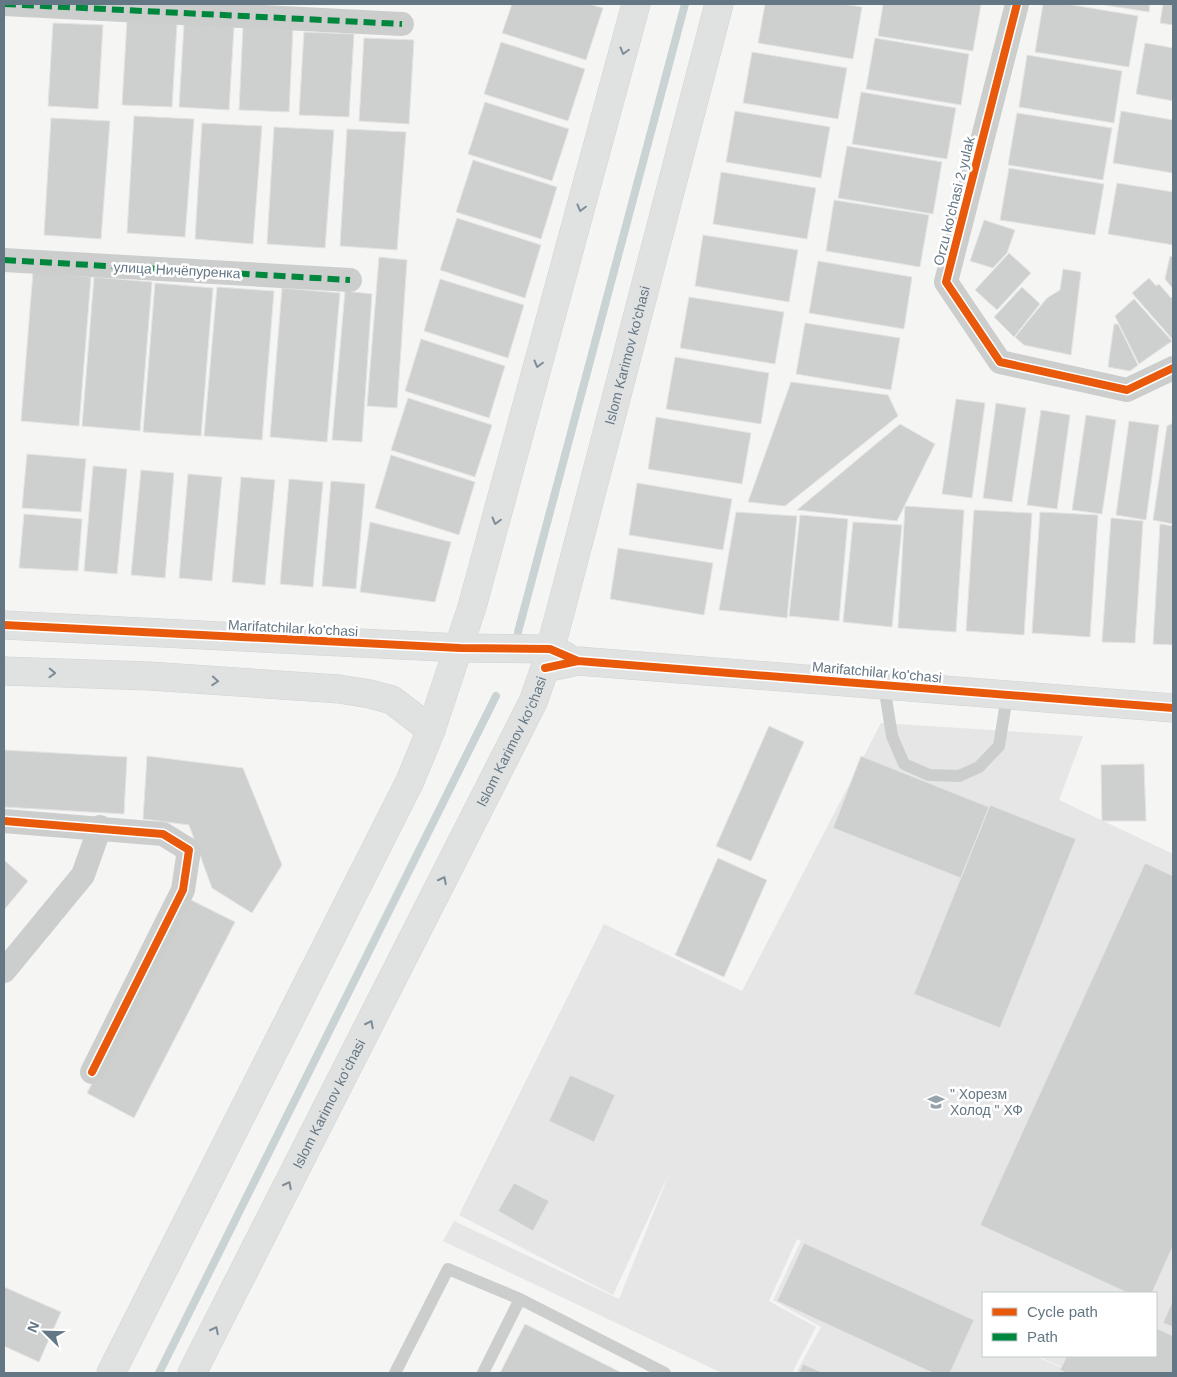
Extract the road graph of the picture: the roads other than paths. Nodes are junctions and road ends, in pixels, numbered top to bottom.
1 (4, 4) edge
2 (636, 4) edge
3 (719, 4) edge
4 (1017, 4) edge
5 (402, 24) dead end
6 (4, 260) edge
7 (350, 280) dead end
8 (1173, 368) edge
9 (4, 625) edge
10 (460, 648) junction
11 (547, 659) junction
12 (4, 671) edge
13 (884, 685) junction
14 (1007, 696) junction
15 (1173, 708) edge
16 (431, 730) junction
17 (4, 821) edge
18 (100, 828) junction
19 (4, 971) edge
20 (92, 1072) dead end
21 (520, 1299) junction
22 (111, 1373) edge
23 (192, 1373) edge
24 (396, 1373) edge
25 (483, 1373) edge
26 (665, 1373) edge

1 - 5 street
2 -> 10 main road
3 - 11 main road, Islom Karimov ko'chasi
4 - 8 street, Orzu ko'chasi 2 yulak
6 - 7 street, улица Ничёпуренка
9 - 10 main road, Marifatchilar ko'chasi
10 - 11 main road, Marifatchilar ko'chasi
10 - 16 main road
11 - 13 main road, Marifatchilar ko'chasi
23 -> 11 main road, Islom Karimov ko'chasi
12 -> 16 main road
13 - 14 main road, Marifatchilar ko'chasi
13 - 14 lane
14 - 15 main road, Marifatchilar ko'chasi
16 - 22 main road
17 - 18 street
18 - 19 street
18 - 20 street
21 - 24 lane
21 - 25 lane
21 - 26 lane

